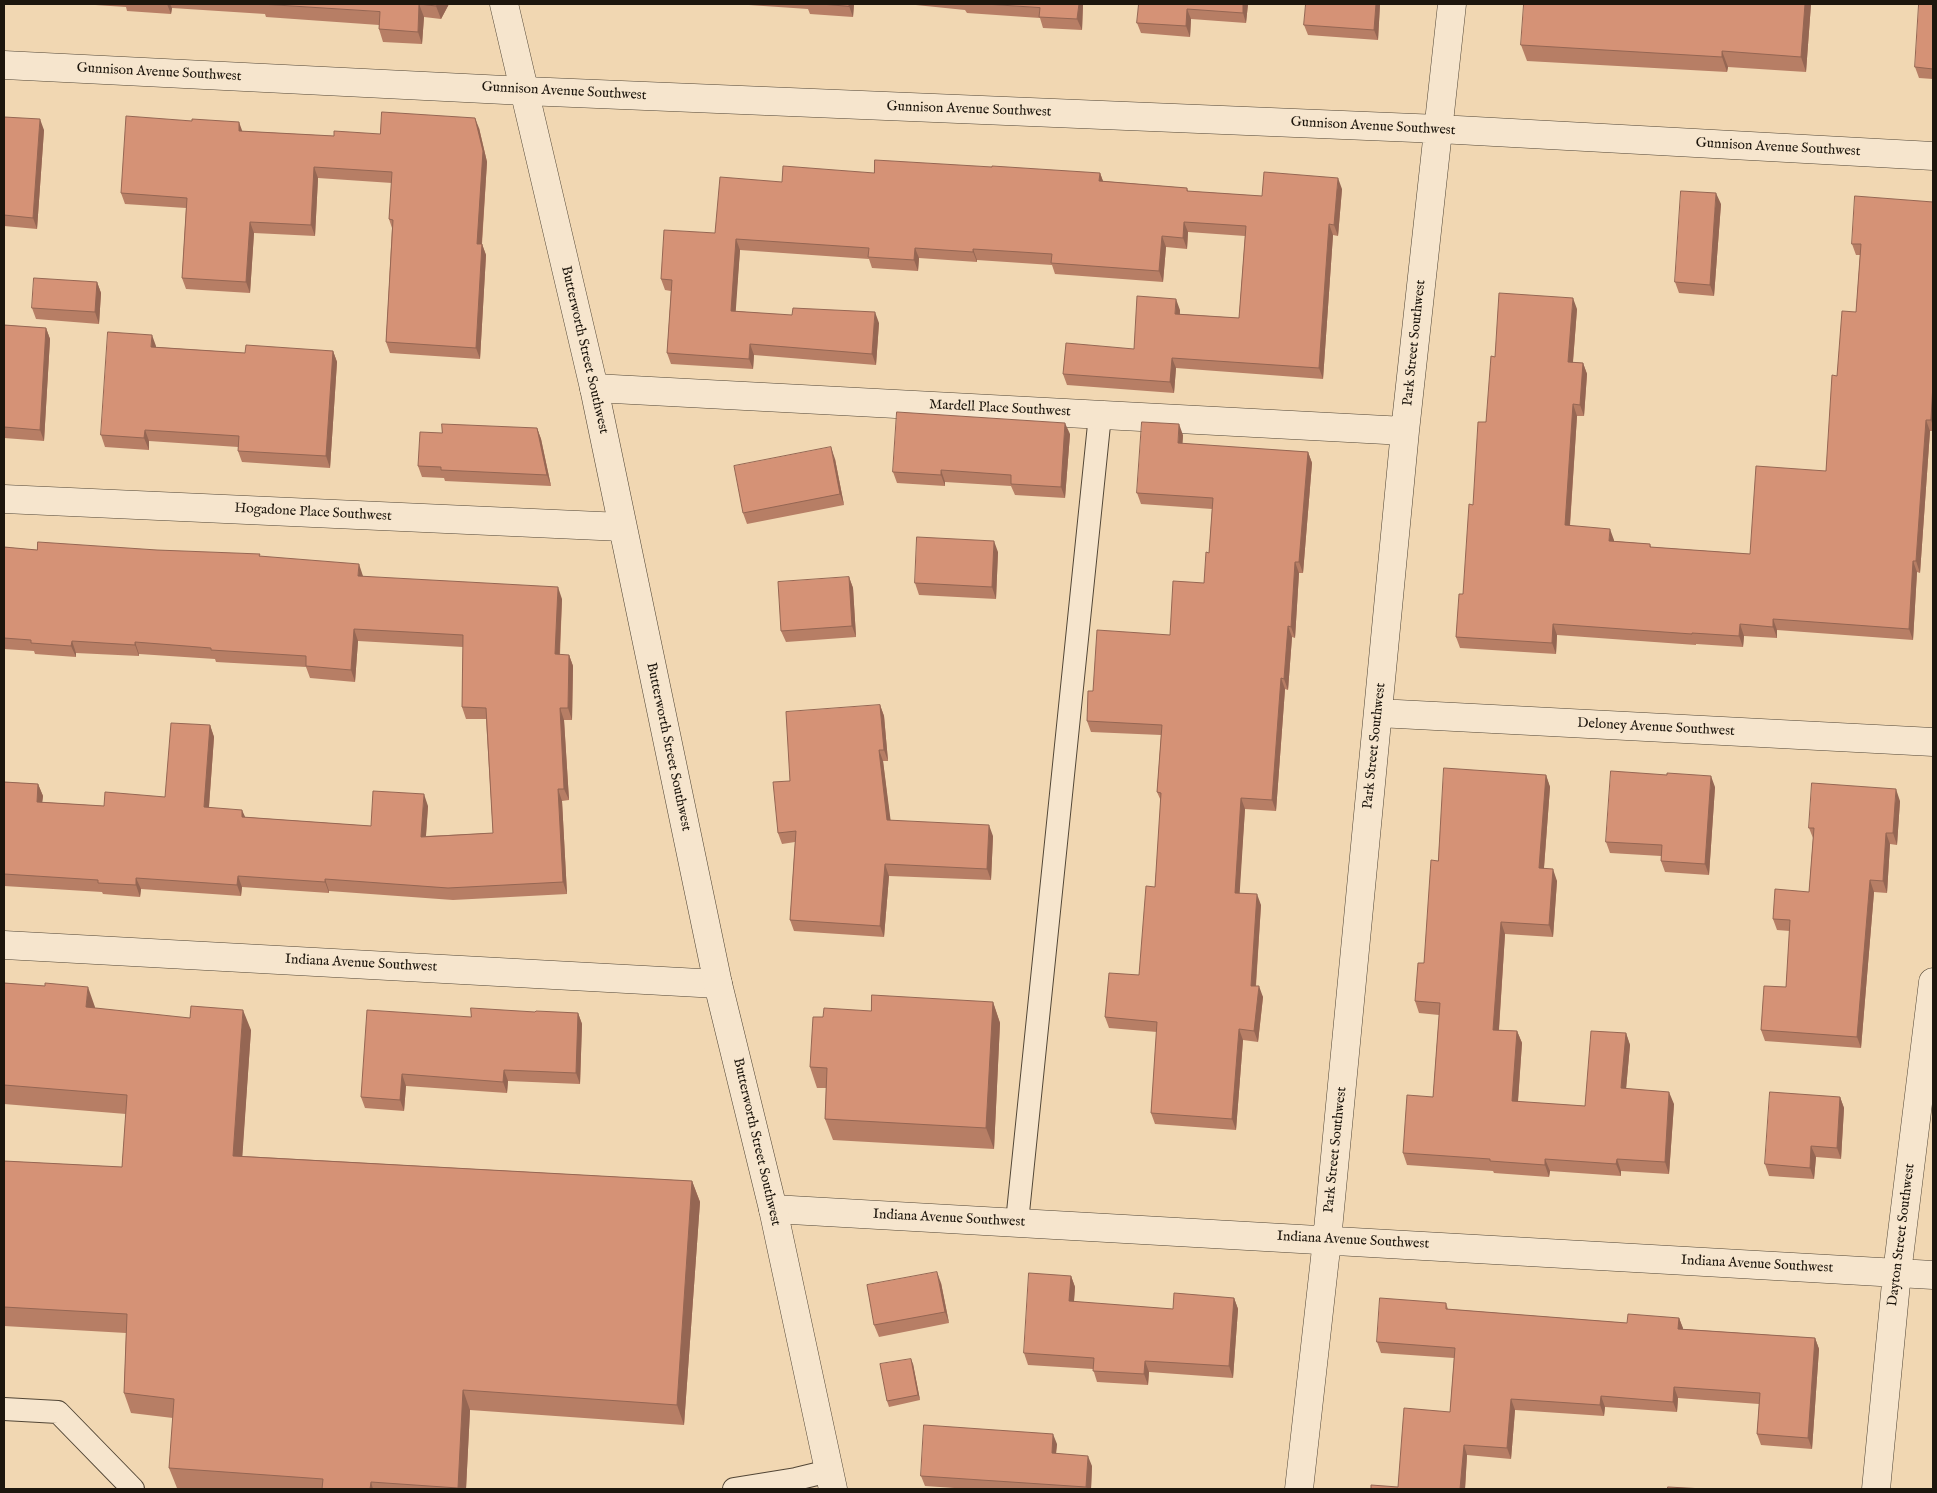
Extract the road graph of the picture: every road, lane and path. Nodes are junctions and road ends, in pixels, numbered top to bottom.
1 (504, 4) edge
2 (1452, 4) edge
3 (4, 65) edge
4 (525, 91) junction
5 (1440, 129) junction
6 (1933, 156) edge
7 (594, 388) junction
8 (1100, 415) junction
9 (1405, 431) junction
10 (4, 499) edge
11 (622, 527) junction
12 (1378, 714) junction
13 (1933, 742) edge
14 (4, 945) edge
15 (1933, 982) edge
16 (718, 984) junction
17 (772, 1209) junction
18 (1017, 1222) junction
19 (1327, 1240) junction
20 (1897, 1273) junction
21 (1933, 1275) edge
22 (4, 1409) edge
23 (831, 1480) edge
24 (133, 1489) edge
25 (734, 1489) edge
26 (1299, 1489) edge
27 (1876, 1489) edge

1 - 4 street, Butterworth Street Southwest
2 - 5 street, Park Street Southwest
3 - 4 street, Gunnison Avenue Southwest
4 - 5 street, Gunnison Avenue Southwest
4 - 7 street, Butterworth Street Southwest
5 - 6 street, Gunnison Avenue Southwest
5 - 9 street, Park Street Southwest
7 - 8 street, Mardell Place Southwest
7 - 11 street, Butterworth Street Southwest
8 - 9 street, Mardell Place Southwest
8 - 18 lane
9 - 12 street, Park Street Southwest
10 - 11 street, Hogadone Place Southwest
11 - 16 street, Butterworth Street Southwest
12 - 13 street, Deloney Avenue Southwest
12 - 19 street, Park Street Southwest
14 - 16 street, Indiana Avenue Southwest
15 - 20 street, Dayton Street Southwest
16 - 17 street, Butterworth Street Southwest
17 - 18 street, Indiana Avenue Southwest
17 - 23 street, Butterworth Street Southwest
18 - 19 street, Indiana Avenue Southwest
19 - 20 street, Indiana Avenue Southwest
19 - 26 street, Park Street Southwest
20 - 21 street, Indiana Avenue Southwest
20 - 27 street, Dayton Street Southwest
22 - 24 lane
23 - 25 lane

